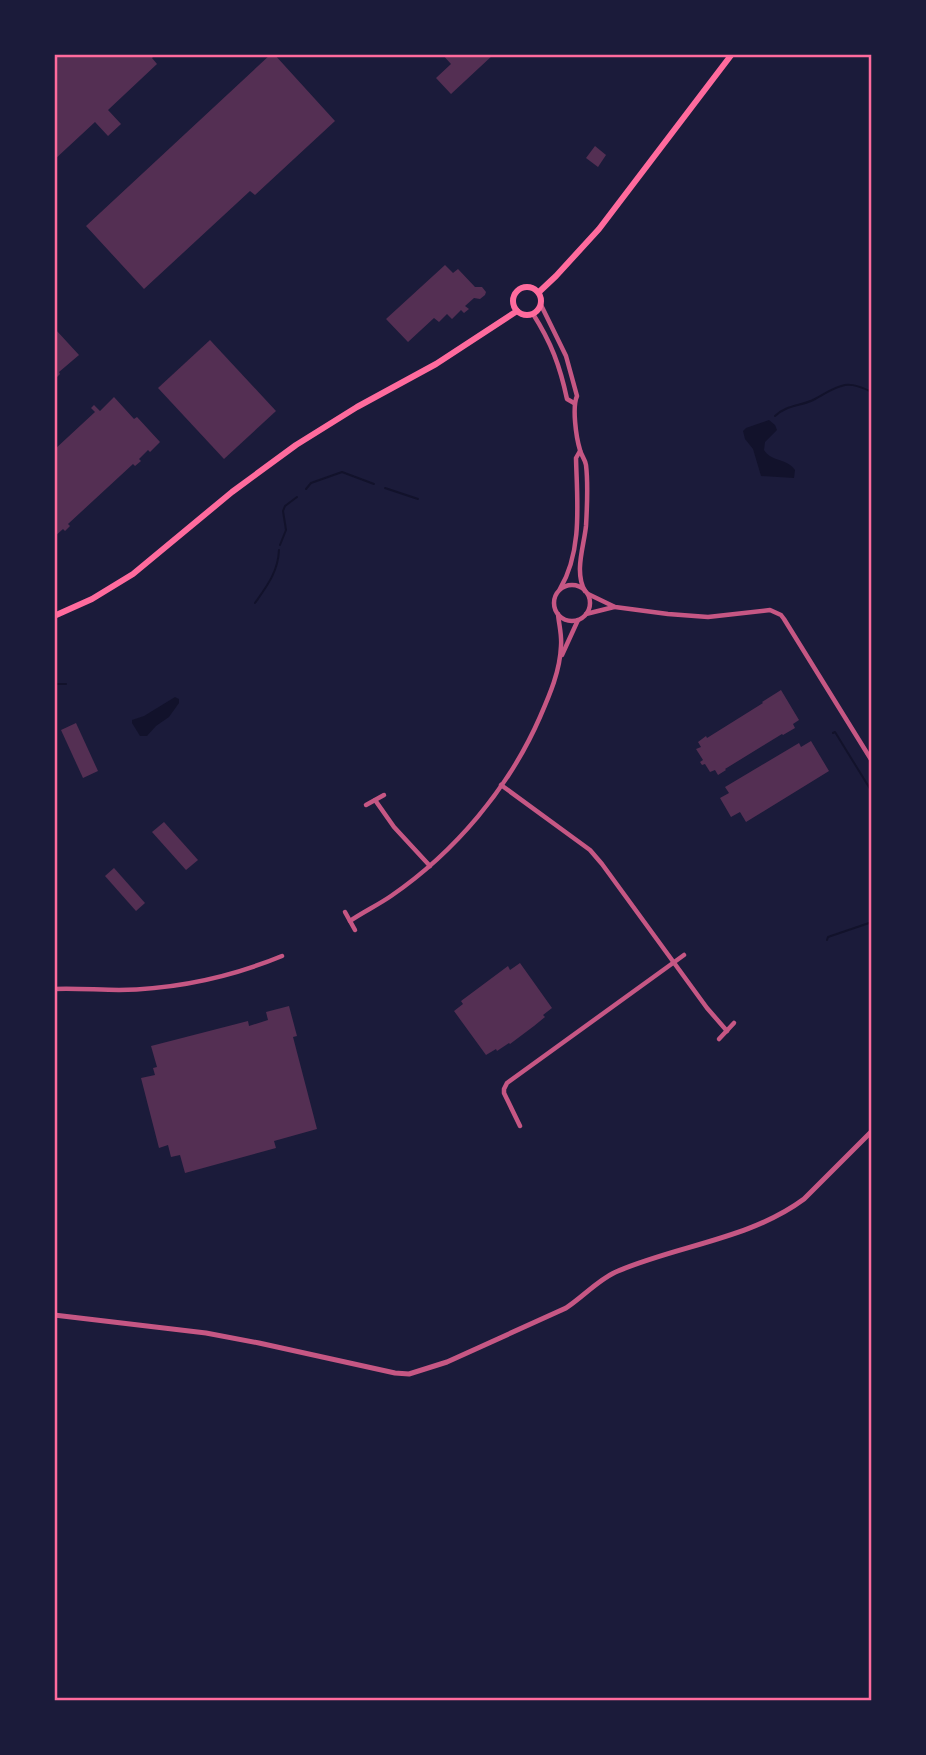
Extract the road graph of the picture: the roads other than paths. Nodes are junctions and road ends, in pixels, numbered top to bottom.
1 (732, 54) edge
2 (538, 292) junction
3 (541, 305) junction
4 (517, 311) junction
5 (533, 314) junction
6 (574, 403) junction
7 (580, 450) junction
8 (560, 589) junction
9 (586, 592) junction
10 (615, 607) junction
11 (558, 614) junction
12 (586, 614) junction
13 (54, 616) edge
14 (578, 620) junction
15 (560, 659) junction
16 (872, 761) edge
17 (501, 785) junction
18 (384, 795) dead end
19 (375, 800) junction
20 (366, 805) dead end
21 (429, 866) junction
22 (345, 912) dead end
23 (350, 920) junction
24 (355, 930) dead end
25 (684, 955) dead end
26 (282, 956) dead end
27 (674, 962) junction
28 (54, 989) edge
29 (734, 1023) dead end
30 (727, 1031) junction
31 (719, 1039) dead end
32 (520, 1126) dead end
33 (872, 1130) edge
34 (54, 1315) edge

1 - 2 main road
2 - 3 main road
2 - 4 main road
3 - 5 main road
3 - 6 street
4 - 5 main road
4 - 13 main road
5 - 6 street
6 - 7 street
7 - 8 street
7 - 9 street
8 - 9 street
8 - 11 street
9 - 10 street
9 - 12 street
10 - 12 street
10 - 16 street
11 - 14 street
11 - 15 street
12 - 14 street
14 - 15 street
15 - 17 street
17 - 21 street
17 - 27 street
18 - 19 street
19 - 20 street
19 - 21 street
21 - 23 street
22 - 23 street
23 - 24 street
25 - 27 street
26 - 28 street
27 - 30 street
27 - 32 street
29 - 30 street
30 - 31 street
33 - 34 street

